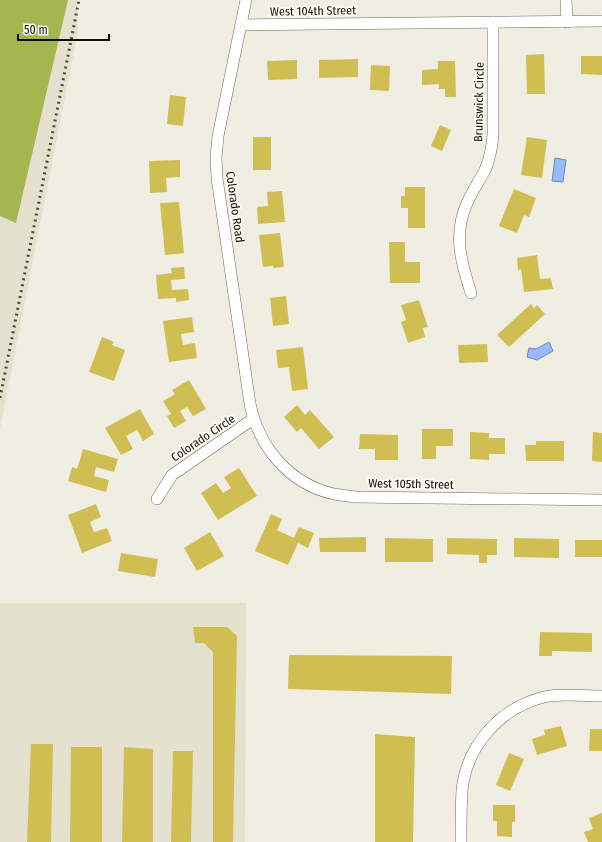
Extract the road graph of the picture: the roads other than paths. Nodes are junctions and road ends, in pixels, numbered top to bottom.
1 (246, 0) edge
2 (566, 0) edge
3 (602, 21) edge
4 (493, 22) junction
5 (567, 22) junction
6 (241, 25) junction
7 (471, 293) dead end
8 (253, 419) junction
9 (157, 499) dead end
10 (602, 500) edge
11 (602, 696) edge
12 (461, 842) edge

1 - 6 street, Colorado Road
2 - 5 street
3 - 5 street, West 104th Street
4 - 5 street, West 104th Street
4 - 6 street, West 104th Street
4 - 7 street, Brunswick Circle
6 - 8 street, Colorado Road
8 - 9 street, Colorado Circle
8 - 10 street, West 105th Street
11 - 12 street

